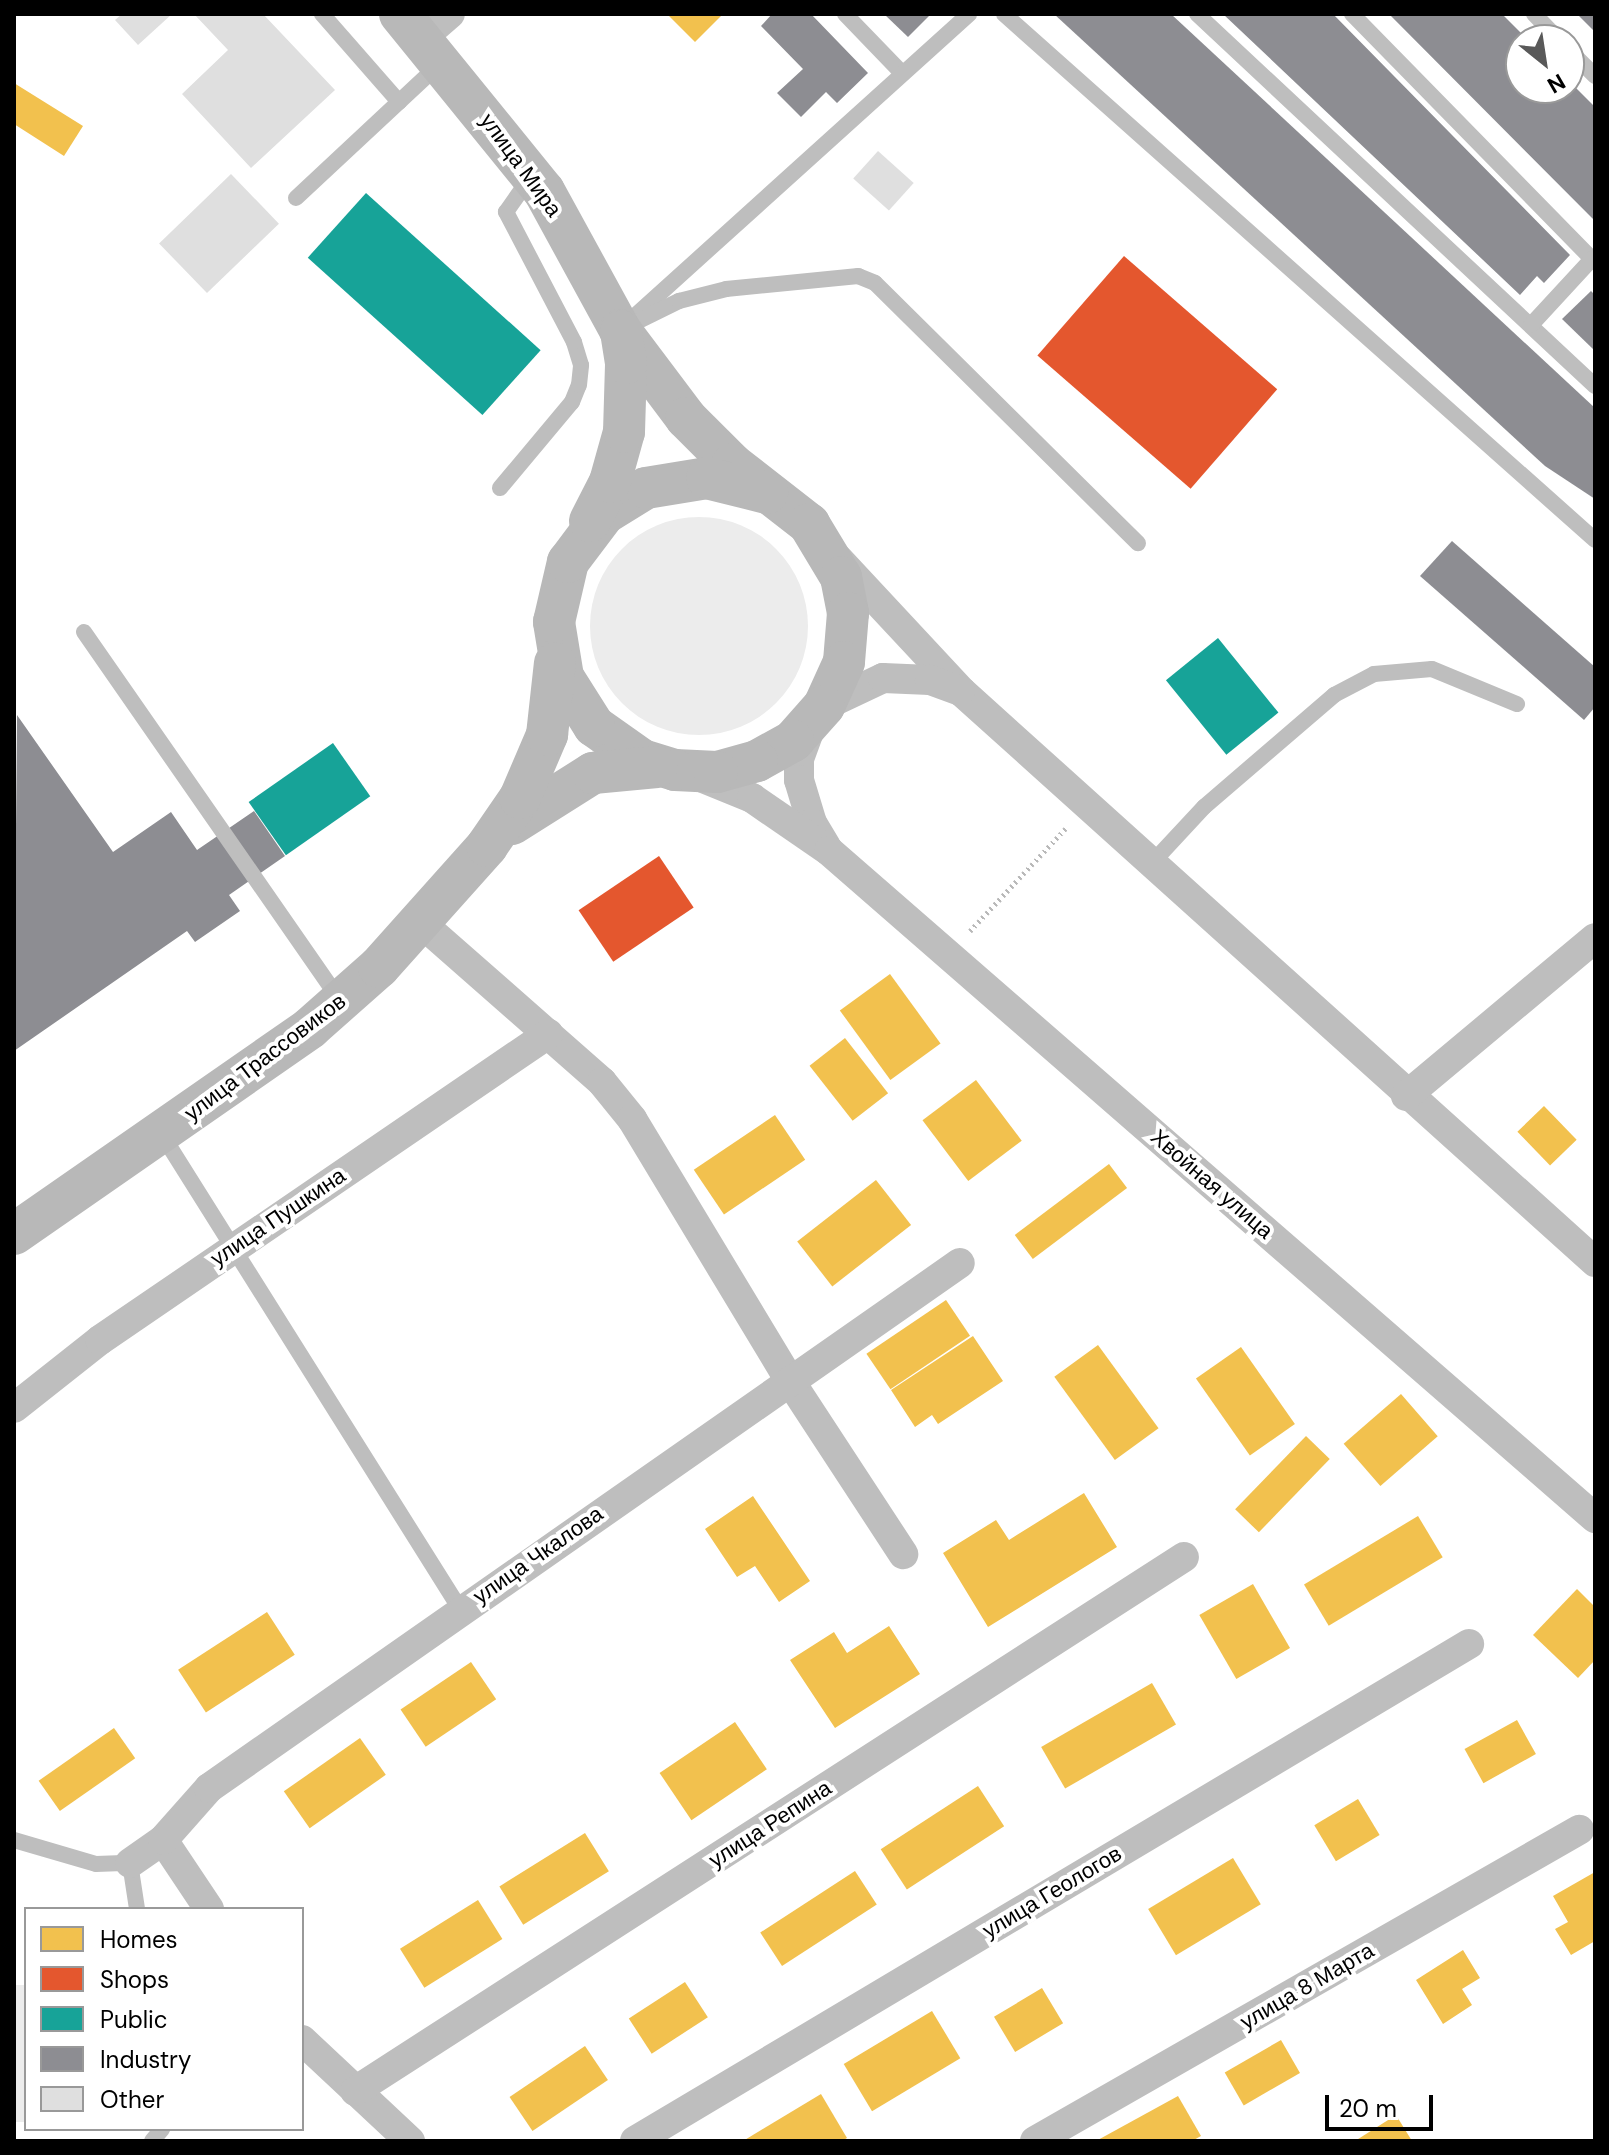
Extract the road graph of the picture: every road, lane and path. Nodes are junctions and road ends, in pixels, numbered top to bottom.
1 (322, 14) edge
2 (845, 14) edge
3 (969, 14) edge
4 (1004, 14) edge
5 (1197, 14) edge
6 (1352, 14) edge
7 (429, 32) edge
8 (900, 71) junction
9 (399, 102) junction
10 (532, 175) junction
11 (296, 198) dead end
12 (1593, 260) edge
13 (1531, 325) junction
14 (620, 330) junction
15 (1595, 386) edge
16 (500, 488) dead end
17 (767, 493) junction
18 (1595, 540) edge
19 (1138, 543) dead end
20 (825, 544) junction
21 (573, 552) junction
22 (84, 632) dead end
23 (555, 643) junction
24 (962, 692) junction
25 (1517, 704) dead end
26 (818, 714) junction
27 (670, 769) junction
28 (1087, 806) junction
29 (487, 846) junction
30 (829, 851) junction
31 (1151, 864) junction
32 (420, 922) junction
33 (1595, 938) edge
34 (948, 955) junction
35 (340, 1002) junction
36 (548, 1034) junction
37 (1406, 1096) junction
38 (161, 1133) junction
39 (14, 1234) edge
40 (235, 1246) junction
41 (1595, 1262) edge
42 (960, 1263) dead end
43 (790, 1381) junction
44 (14, 1408) edge
45 (1595, 1518) edge
46 (903, 1554) dead end
47 (1184, 1557) dead end
48 (460, 1609) junction
49 (1469, 1644) dead end
50 (1579, 1830) dead end
51 (14, 1840) edge
52 (163, 1840) junction
53 (130, 1863) junction
54 (137, 1907) edge
55 (208, 1907) edge
56 (304, 2042) edge
57 (355, 2091) junction
58 (410, 2141) edge
59 (635, 2141) edge
60 (1035, 2141) edge

1 - 9 lane
2 - 8 lane
3 - 8 lane
4 - 18 lane
5 - 13 lane
6 - 12 lane
7 - 9 lane
7 - 10 main road, улица Мира
8 - 14 lane
9 - 11 lane
10 - 14 main road, улица Мира
10 - 16 lane
12 - 13 lane
13 - 15 lane
14 - 17 main road
14 - 19 lane
14 - 21 main road
17 - 20 main road
17 - 21 main road
20 - 24 street
20 - 26 main road
21 - 23 main road
22 - 35 lane
23 - 27 main road
23 - 29 main road
24 - 26 street
24 - 28 street
25 - 31 lane
26 - 27 main road
26 - 30 street
27 - 29 main road
27 - 30 street
28 - 31 street
28 - 34 path
29 - 32 main road, улица Трассовиков
30 - 34 street, Хвойная улица
31 - 37 street
32 - 35 main road, улица Трассовиков
32 - 36 street
33 - 37 street
34 - 45 street, Хвойная улица
35 - 38 main road, улица Трассовиков
36 - 40 street, улица Пушкина
36 - 43 street
37 - 41 street
38 - 39 main road, улица Трассовиков
38 - 40 lane
40 - 44 street, улица Пушкина
40 - 48 lane
42 - 43 street, улица Чкалова
43 - 46 street
43 - 48 street, улица Чкалова
47 - 57 street, улица Репина
48 - 52 street, улица Чкалова
49 - 59 street, улица Геологов
50 - 60 street, улица 8 Марта
51 - 53 lane
52 - 53 street, улица Чкалова
52 - 55 street
53 - 54 lane
56 - 57 street
57 - 58 street

